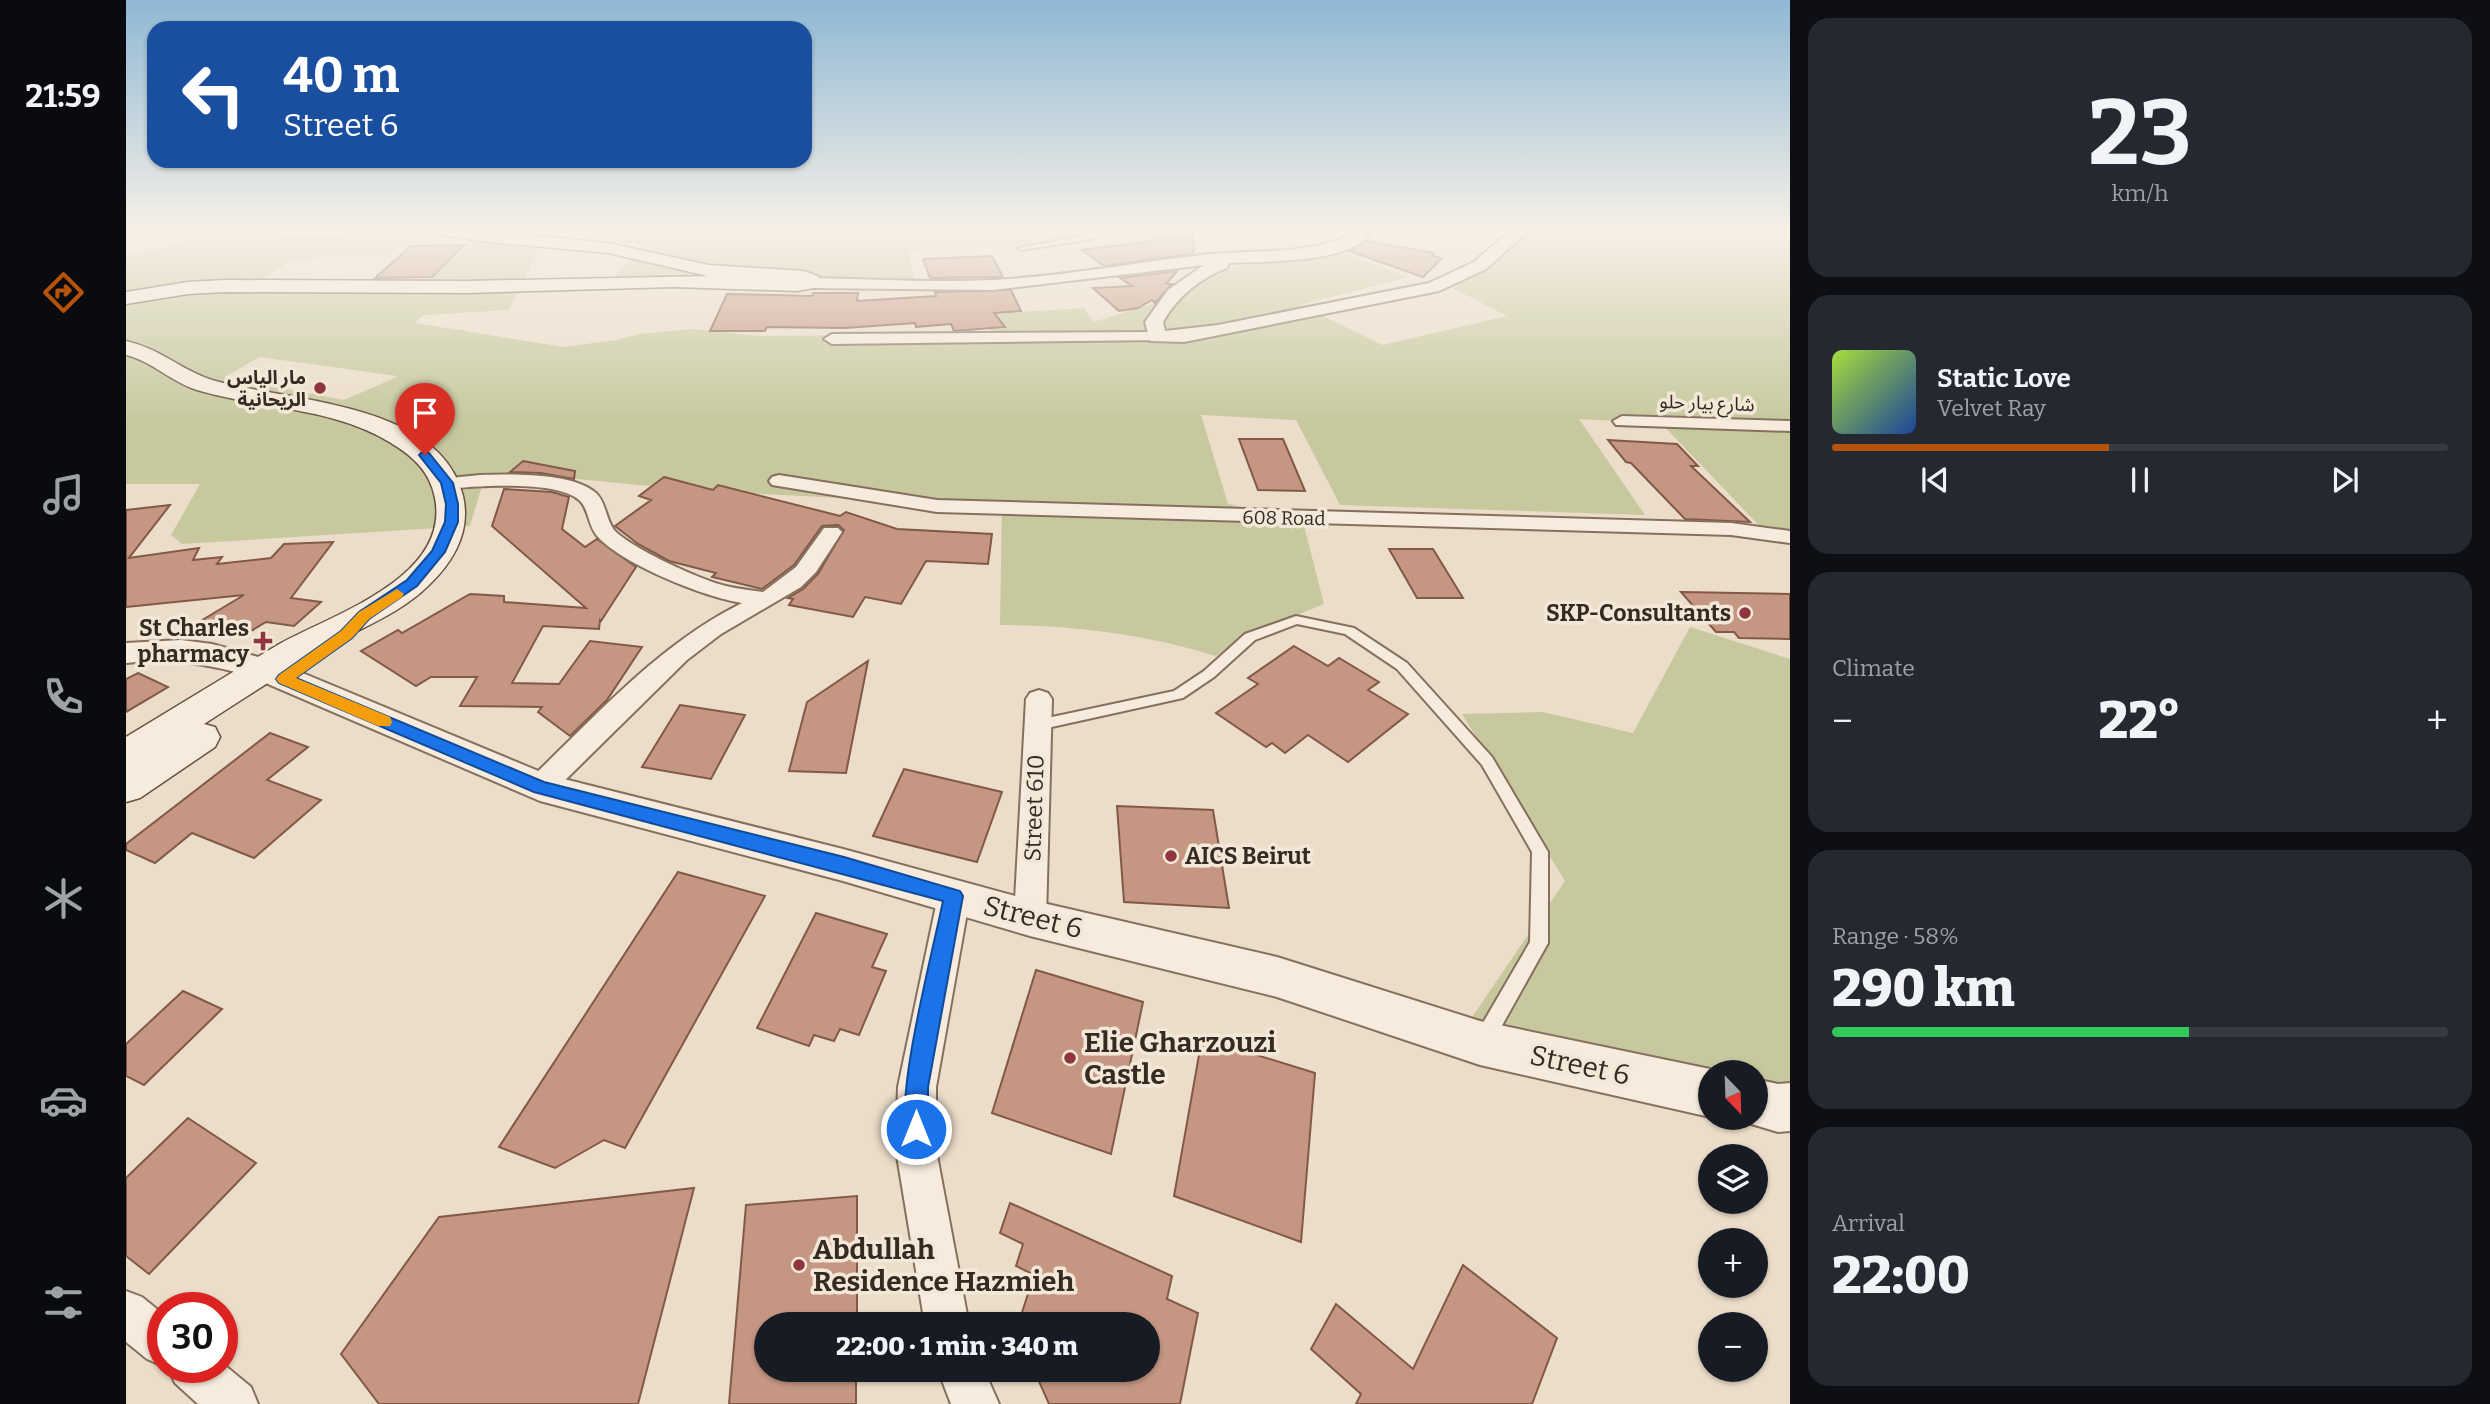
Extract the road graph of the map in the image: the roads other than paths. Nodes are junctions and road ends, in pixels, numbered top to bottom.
1 (148, 295) edge
2 (1175, 295) edge
3 (1392, 295) edge
4 (126, 298) edge
5 (1157, 337) junction
6 (832, 339) dead end
7 (126, 348) edge
8 (1622, 421) dead end
9 (1790, 426) edge
10 (779, 481) dead end
11 (447, 483) junction
12 (831, 532) dead end
13 (1790, 537) edge
14 (764, 599) junction
15 (126, 653) edge
16 (274, 674) junction
17 (1038, 712) joint
18 (126, 755) edge
19 (540, 787) junction
20 (126, 788) edge
21 (954, 896) junction
22 (1030, 918) junction
23 (1480, 1043) junction
24 (1698, 1090) edge
25 (1768, 1106) edge
26 (1790, 1107) edge
27 (945, 1312) edge
28 (126, 1313) edge
29 (147, 1330) edge
30 (966, 1382) edge
31 (210, 1383) edge
32 (234, 1404) edge
33 (975, 1404) edge

1 - 4 main road
2 - 5 street
3 - 5 street
5 - 6 street
7 - 11 main road
8 - 9 street, شارع بيار حلو
10 - 13 street, 608 Road
11 - 14 street
11 - 16 main road
12 - 14 street
14 - 19 street
15 - 16 street, Street 6
16 - 18 main road
16 - 19 street, Street 6
16 - 20 main road
17 - 22 street, Street 610
17 - 23 lane
19 - 21 street, Street 6
21 - 22 street, Street 6
21 - 27 street
22 - 23 street, Street 6
23 - 24 street, Street 6
25 - 26 street
28 - 29 street
30 - 33 street
31 - 32 street

